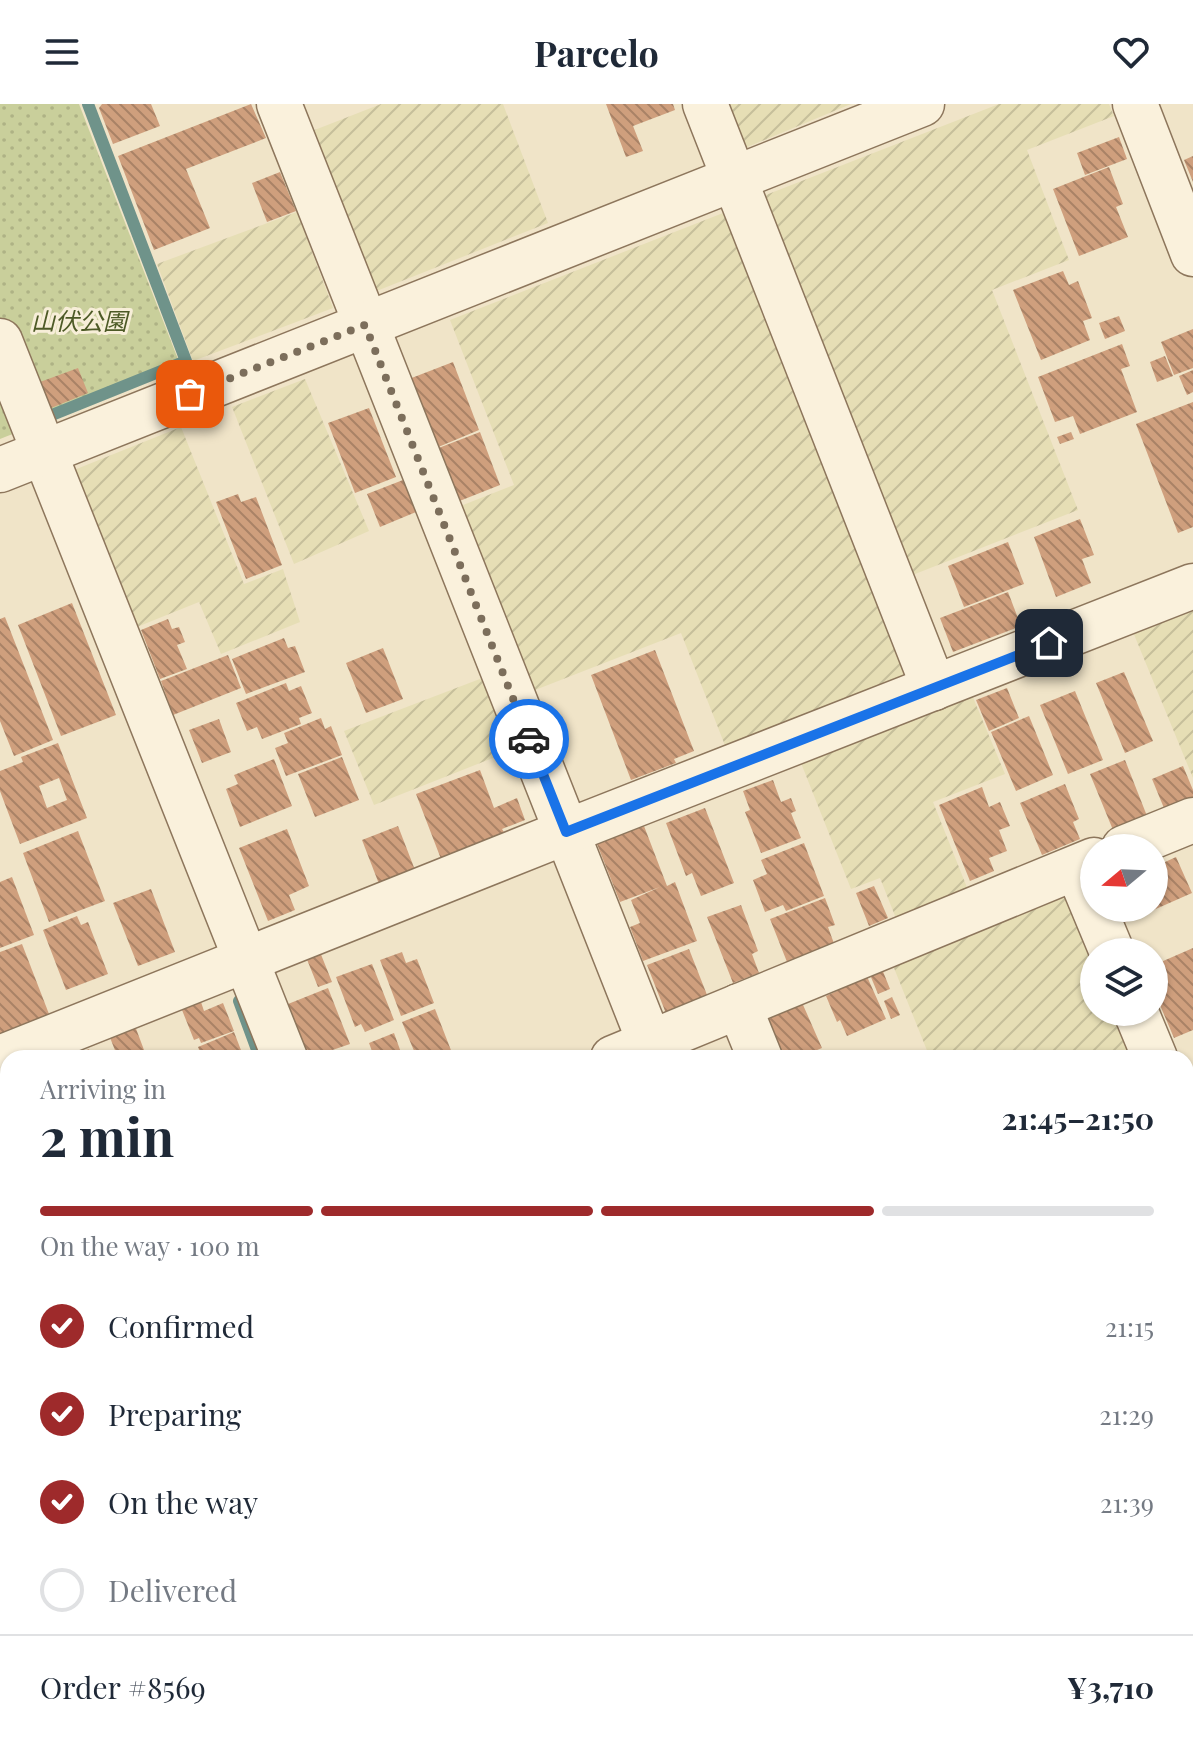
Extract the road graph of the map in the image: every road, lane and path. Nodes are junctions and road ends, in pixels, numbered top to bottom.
1 (279, 104) edge
2 (705, 104) edge
3 (922, 104) edge
4 (1135, 104) edge
5 (734, 179) junction
6 (1193, 254) edge
7 (365, 325) junction
8 (0, 341) edge
9 (44, 452) junction
10 (0, 470) edge
11 (1193, 586) edge
12 (934, 688) junction
13 (1193, 820) edge
14 (566, 832) junction
15 (1158, 834) edge
16 (1080, 866) edge
17 (246, 960) junction
18 (739, 1006) junction
19 (1142, 1026) edge
20 (20, 1050) edge
21 (282, 1050) edge
22 (631, 1050) edge
23 (757, 1050) edge
24 (1152, 1050) edge

1 - 7 street
2 - 5 street
3 - 5 street
4 - 6 street
5 - 7 street
5 - 12 street
7 - 9 street
7 - 14 street
8 - 9 street
9 - 10 street
9 - 17 street
11 - 12 street
12 - 14 street
13 - 15 street
14 - 17 street
14 - 22 street
16 - 18 street
17 - 20 street
17 - 21 street
18 - 22 street
18 - 23 street
19 - 24 street

